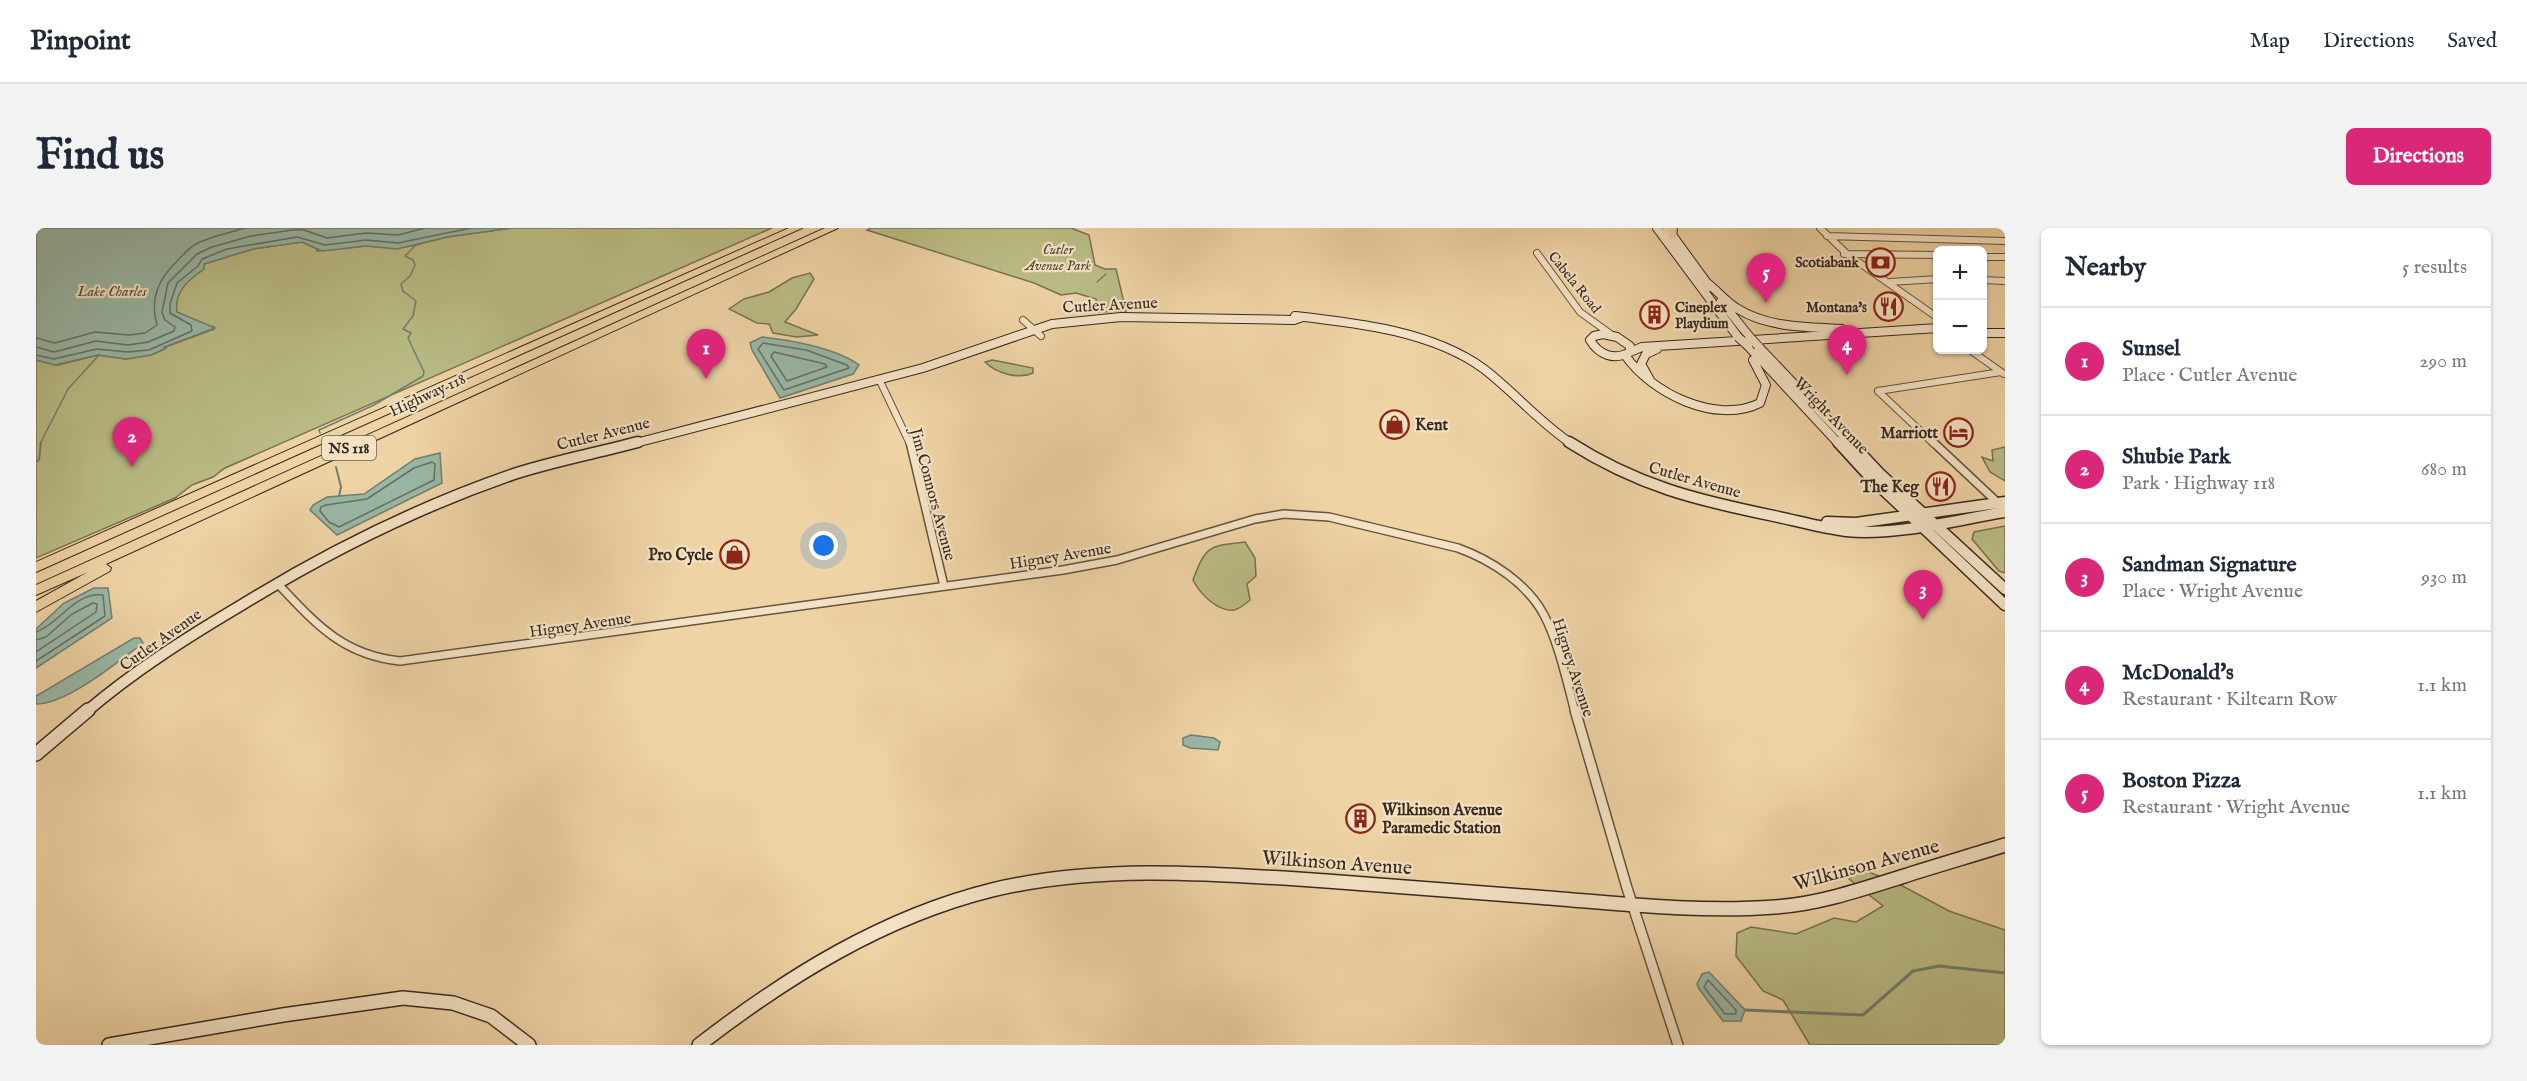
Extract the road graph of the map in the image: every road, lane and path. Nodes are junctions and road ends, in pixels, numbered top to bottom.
1 (797, 228) edge
2 (833, 228) edge
3 (1657, 228) edge
4 (1667, 228) edge
5 (1820, 228) edge
6 (1673, 233) edge
7 (1827, 236) junction
8 (2005, 242) edge
9 (1537, 254) dead end
10 (1844, 254) junction
11 (1933, 255) edge
12 (1987, 257) edge
13 (2005, 257) edge
14 (1933, 279) edge
15 (1987, 280) edge
16 (2005, 281) edge
17 (1706, 282) junction
18 (1889, 282) junction
19 (1933, 314) edge
20 (1023, 320) dead end
21 (1594, 324) junction
22 (1987, 327) edge
23 (2005, 327) edge
24 (1933, 328) edge
25 (1917, 330) junction
26 (1037, 332) junction
27 (1987, 333) edge
28 (2005, 333) edge
29 (1933, 335) edge
30 (1594, 336) junction
31 (1617, 337) junction
32 (1789, 339) junction
33 (1668, 345) junction
34 (1746, 346) junction
35 (1627, 353) junction
36 (1976, 354) edge
37 (2003, 373) edge
38 (879, 379) junction
39 (1659, 389) junction
40 (379, 434) junction
41 (2001, 503) edge
42 (2005, 512) edge
43 (1923, 514) junction
44 (1910, 516) junction
45 (1803, 522) junction
46 (1934, 524) junction
47 (1921, 526) junction
48 (36, 567) edge
49 (277, 583) junction
50 (944, 586) junction
51 (2005, 589) edge
52 (36, 590) edge
53 (2005, 605) edge
54 (36, 607) edge
55 (36, 754) edge
56 (2005, 845) edge
57 (1633, 904) junction
58 (109, 1045) edge
59 (529, 1045) edge
60 (699, 1045) edge
61 (1678, 1045) edge

1 - 48 highway, Highway 118 / NS 118
2 - 40 highway, Highway 118 / NS 118
3 - 34 street, bridge
4 - 6 street, Wright Avenue
5 - 7 street
6 - 17 street, Wright Avenue
7 - 8 street
7 - 10 street
9 - 21 street, Cabela Road
10 - 11 street
10 - 18 street
12 - 13 street
14 - 18 street
15 - 16 street
17 - 25 street
17 - 43 street, Wright Avenue, bridge
18 - 19 street
20 - 26 street
21 - 30 street, Cabela Road
21 - 31 street, Cabela Road
22 - 23 street
24 - 25 street
25 - 32 street
26 - 38 street, Cutler Avenue
26 - 45 street, Cutler Avenue
27 - 28 street
29 - 32 street
30 - 31 street
30 - 35 street
31 - 33 street
31 - 35 street
32 - 33 street
33 - 35 street
33 - 39 street
34 - 39 street
34 - 44 street, Wright Avenue
35 - 39 street
36 - 37 street
37 - 41 street
38 - 49 street, Cutler Avenue
38 - 50 street, Jim Connors Avenue
40 - 52 highway, Highway 118 / NS 118
40 - 54 highway
41 - 43 street, Cutler Avenue
42 - 46 street, Cutler Avenue
43 - 44 street, Cutler Avenue
43 - 46 street, Wright Avenue
44 - 45 street, Cutler Avenue
44 - 47 street, Wright Avenue
45 - 47 street, Cutler Avenue
46 - 47 street, Cutler Avenue
46 - 51 street, Wright Avenue
47 - 53 street, Wright Avenue
49 - 50 street, Higney Avenue
49 - 55 street, Cutler Avenue
50 - 57 street, Higney Avenue
56 - 57 street, Wilkinson Avenue
57 - 60 street, Wilkinson Avenue
57 - 61 street, Higney Avenue
58 - 59 street

